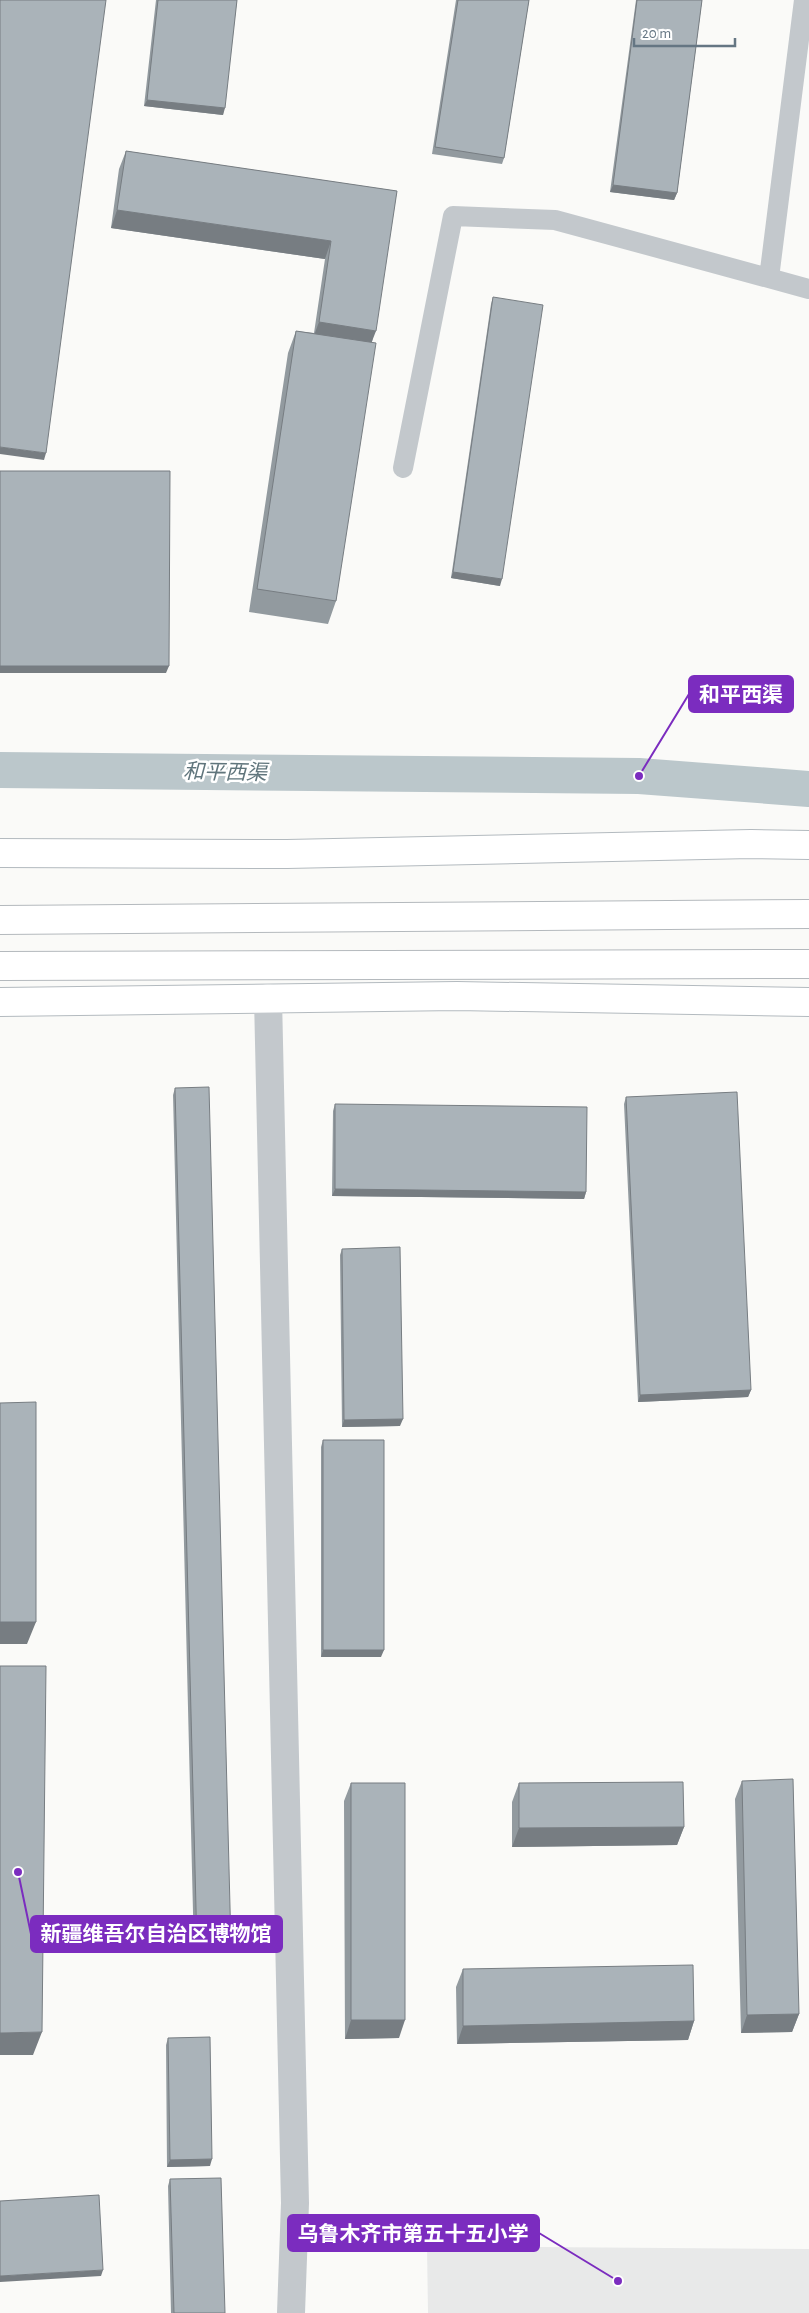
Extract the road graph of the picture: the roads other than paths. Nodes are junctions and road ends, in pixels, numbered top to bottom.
1 (804, 0) edge
2 (769, 278) junction
3 (809, 289) edge
4 (403, 468) dead end
5 (809, 845) edge
6 (0, 853) edge
7 (809, 914) edge
8 (0, 920) edge
9 (809, 964) edge
10 (0, 966) edge
11 (268, 998) junction
12 (0, 1002) edge
13 (809, 1002) edge
14 (291, 2313) edge

1 - 2 lane
2 - 3 lane
2 - 4 lane
5 - 6 main road
7 - 8 main road
9 - 10 main road
11 - 12 main road
11 - 13 main road
11 - 14 street

